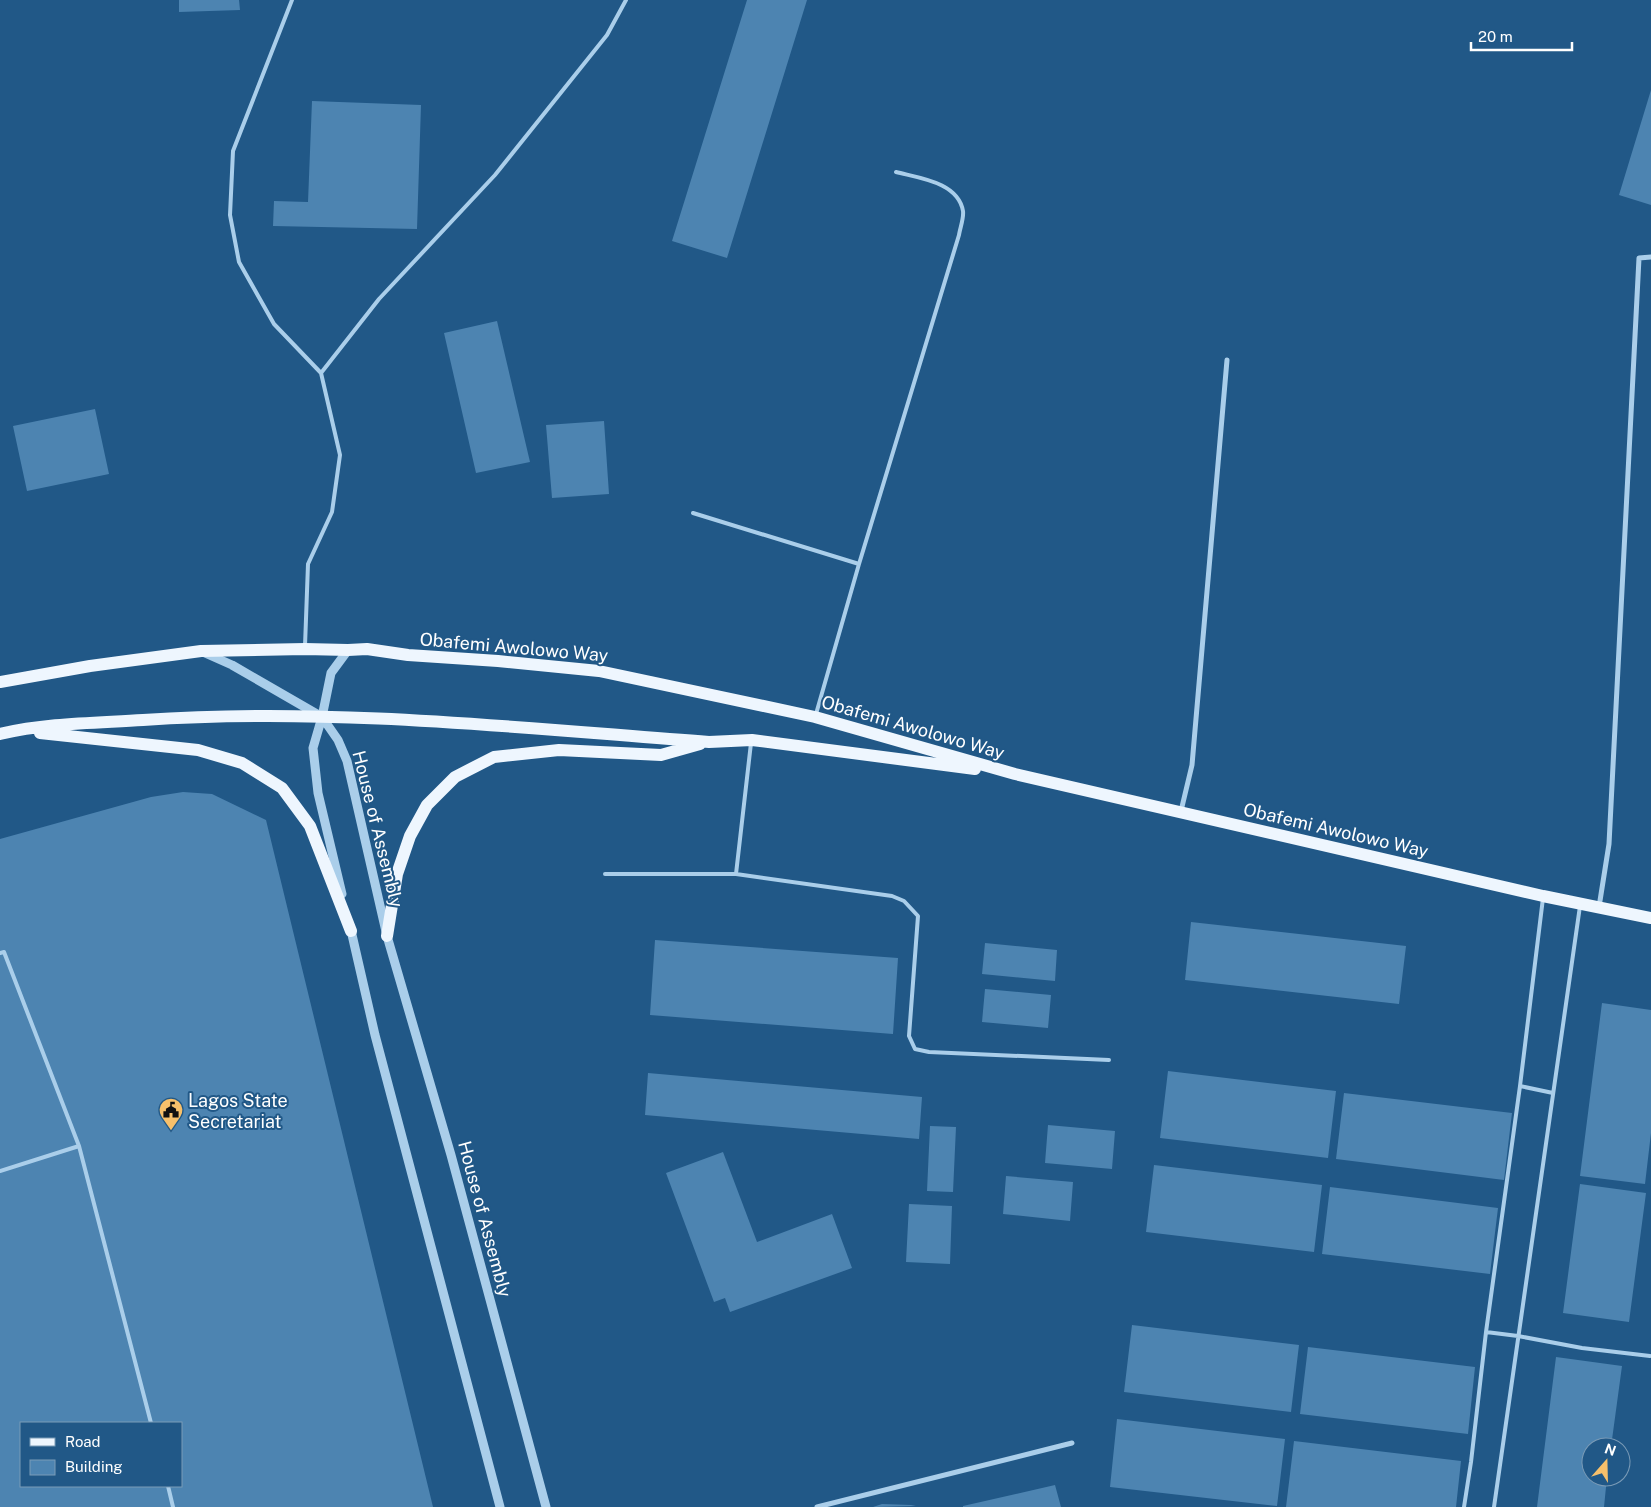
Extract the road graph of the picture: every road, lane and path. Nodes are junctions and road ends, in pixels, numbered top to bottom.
1 (292, 0) edge
2 (626, 0) edge
3 (896, 172) dead end
4 (1651, 257) edge
5 (1227, 360) dead end
6 (322, 373) junction
7 (693, 513) dead end
8 (859, 564) junction
9 (305, 649) junction
10 (348, 650) junction
11 (201, 651) junction
12 (0, 682) edge
13 (322, 717) junction
14 (815, 717) junction
15 (15, 731) junction
16 (0, 734) edge
17 (752, 740) junction
18 (709, 742) junction
19 (1015, 774) junction
20 (1181, 812) junction
21 (605, 874) dead end
22 (736, 874) junction
23 (1544, 896) junction
24 (1580, 904) junction
25 (1599, 908) junction
26 (1651, 918) edge
27 (351, 931) junction
28 (387, 936) junction
29 (0, 954) edge
30 (1108, 1060) dead end
31 (1520, 1086) junction
32 (1553, 1093) junction
33 (79, 1146) junction
34 (0, 1171) edge
35 (1486, 1332) junction
36 (1518, 1336) junction
37 (1650, 1356) edge
38 (151, 1422) edge
39 (1072, 1443) dead end
40 (168, 1487) edge
41 (173, 1507) edge
42 (500, 1507) edge
43 (546, 1507) edge
44 (816, 1507) edge
45 (1464, 1507) edge
46 (1494, 1507) edge

1 - 6 lane
2 - 6 lane
3 - 8 lane
4 - 25 street
5 - 20 street
6 - 9 lane
7 - 8 lane
8 - 14 lane
9 - 10 main road, Obafemi Awolowo Way
9 - 11 main road, Obafemi Awolowo Way
10 - 13 street
10 - 14 main road, Obafemi Awolowo Way
11 - 12 main road, Obafemi Awolowo Way
11 - 13 street
13 - 15 main road, Obafemi Awolowo Way
13 - 18 main road, Obafemi Awolowo Way
13 - 27 street
13 - 28 street, House of Assembly
14 - 19 main road, Obafemi Awolowo Way
15 - 16 main road, Obafemi Awolowo Way
15 - 27 main road
17 - 18 main road, Obafemi Awolowo Way
17 - 19 main road, Obafemi Awolowo Way
17 - 22 lane
18 - 28 main road
19 - 20 main road, Obafemi Awolowo Way
20 - 23 main road, Obafemi Awolowo Way
21 - 22 lane
22 - 30 lane
23 - 24 main road, Obafemi Awolowo Way
23 - 31 lane
24 - 25 main road, Obafemi Awolowo Way
24 - 32 lane
25 - 26 main road, Obafemi Awolowo Way
27 - 42 street
28 - 43 street, House of Assembly
29 - 33 lane
31 - 32 lane
31 - 35 lane
32 - 36 lane
33 - 34 lane
33 - 38 lane
35 - 36 lane
35 - 45 lane
36 - 37 lane
36 - 46 lane
39 - 44 street
40 - 41 lane

